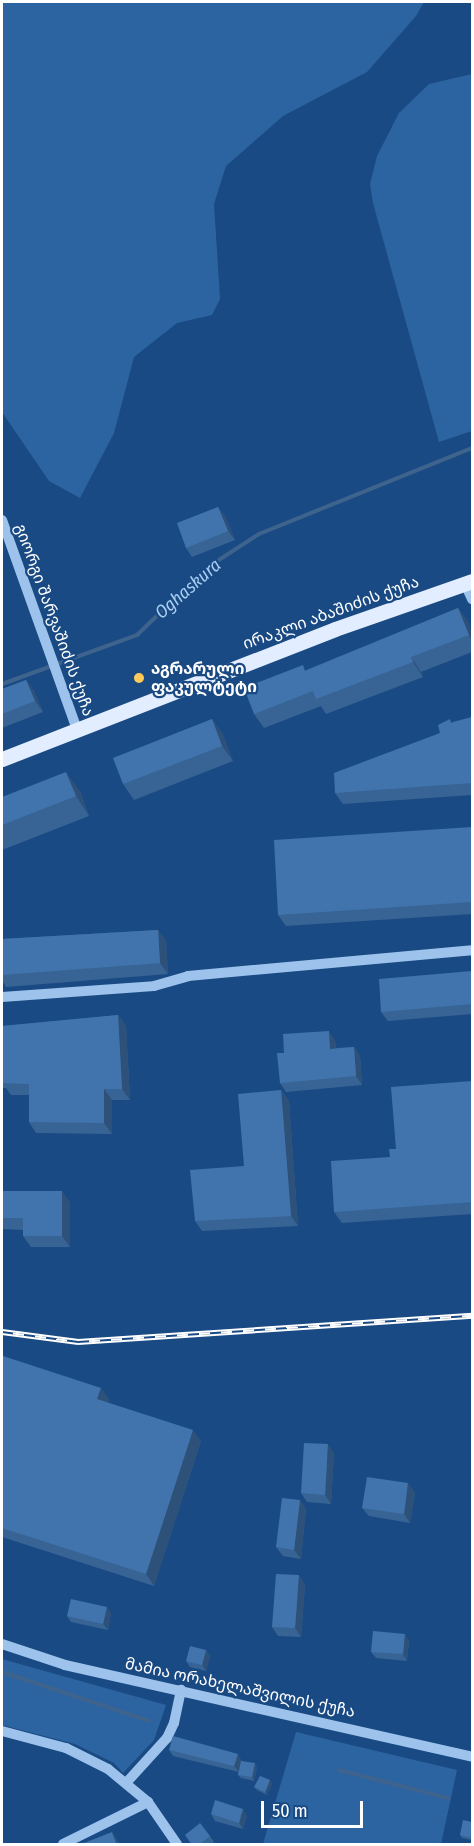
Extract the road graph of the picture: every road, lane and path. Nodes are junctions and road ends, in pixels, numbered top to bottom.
1 (2, 520) edge
2 (469, 583) edge
3 (472, 599) edge
4 (78, 729) junction
5 (2, 759) edge
6 (472, 950) edge
7 (2, 997) edge
8 (2, 1644) edge
9 (181, 1690) junction
10 (2, 1731) edge
11 (472, 1757) edge
12 (126, 1783) junction
13 (148, 1802) junction
14 (63, 1845) edge
15 (177, 1845) edge

1 - 4 street, გიორგი შარვაშიძის ქუჩა
2 - 3 street
2 - 4 main road, ირაკლი აბაშიძის ქუჩა
4 - 5 main road, ირაკლი აბაშიძის ქუჩა
6 - 7 street
8 - 9 street, მამია ორახელაშვილის ქუჩა
9 - 11 street, მამია ორახელაშვილის ქუჩა
9 - 12 street
10 - 12 street
12 - 13 street
13 - 14 street
13 - 15 street

